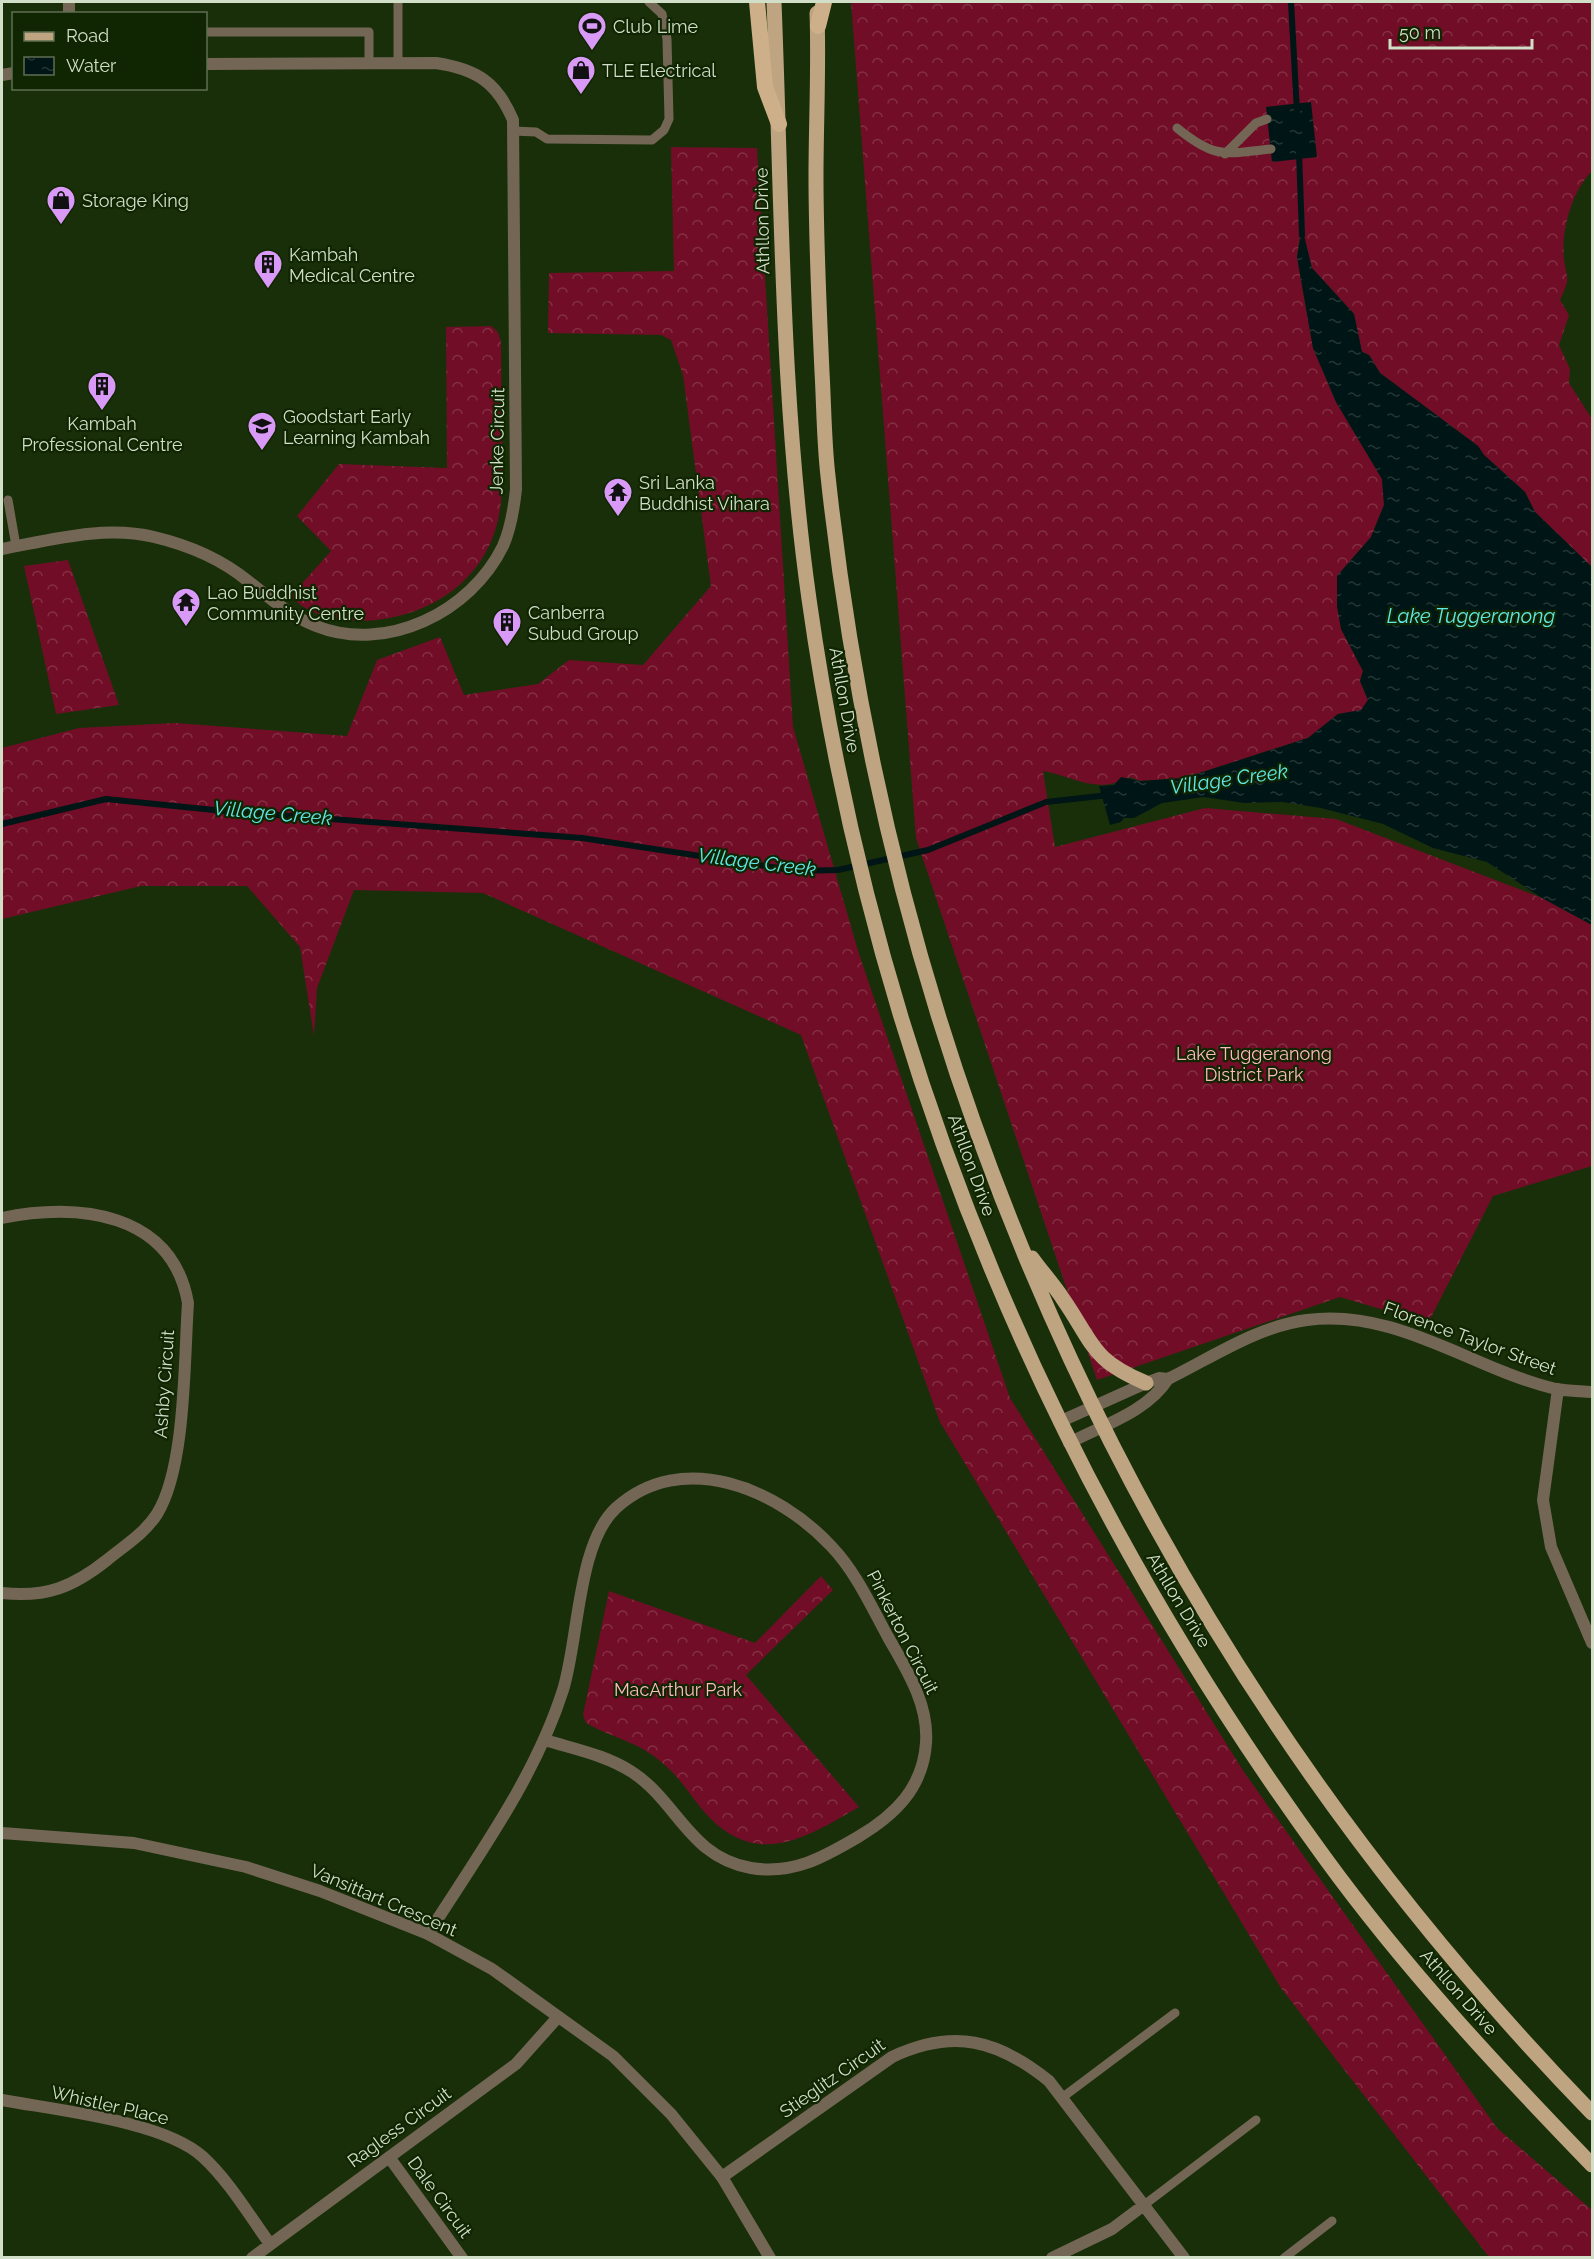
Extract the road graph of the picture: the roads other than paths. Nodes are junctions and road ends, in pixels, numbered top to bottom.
1 (649, 2) edge
2 (758, 2) edge
3 (774, 2) edge
4 (817, 2) edge
5 (824, 2) edge
6 (398, 6) edge
7 (818, 26) junction
8 (207, 32) edge
9 (369, 63) junction
10 (398, 63) junction
11 (207, 64) edge
12 (1267, 119) dead end
13 (779, 124) junction
14 (1177, 128) dead end
15 (513, 131) junction
16 (1271, 149) dead end
17 (1225, 154) junction
18 (8, 500) dead end
19 (16, 546) junction
20 (2, 549) edge
21 (2, 1218) edge
22 (1017, 1239) junction
23 (1168, 1379) junction
24 (1146, 1383) junction
25 (1558, 1389) junction
26 (1593, 1392) edge
27 (1092, 1407) junction
28 (1059, 1422) junction
29 (1101, 1426) junction
30 (1069, 1443) junction
31 (2, 1593) edge
32 (1593, 1642) edge
33 (545, 1740) junction
34 (2, 1833) edge
35 (428, 1934) junction
36 (1175, 2013) dead end
37 (558, 2017) junction
38 (1063, 2097) junction
39 (2, 2100) edge
40 (1593, 2113) edge
41 (1256, 2120) dead end
42 (389, 2157) junction
43 (1593, 2165) edge
44 (722, 2177) junction
45 (1144, 2205) junction
46 (1332, 2221) dead end
47 (270, 2244) junction
48 (252, 2258) edge
49 (462, 2258) edge
50 (770, 2258) edge
51 (1052, 2258) edge
52 (1184, 2258) edge
53 (1284, 2258) edge

1 - 15 lane
2 - 13 highway
3 - 13 main road, Athllon Drive
4 - 7 main road, Athllon Drive
5 - 7 highway
6 - 10 lane
7 - 22 main road, Athllon Drive
8 - 9 lane
9 - 10 street, Jenke Circuit
9 - 11 street, Jenke Circuit
10 - 15 street, Jenke Circuit
12 - 17 lane
13 - 28 main road, Athllon Drive
14 - 17 lane
15 - 19 street, Jenke Circuit
16 - 17 lane
18 - 19 lane
19 - 20 street, Jenke Circuit
21 - 31 street, Ashby Circuit
22 - 24 main road
22 - 27 main road, Athllon Drive
23 - 24 street, Florence Taylor Street
23 - 25 street, Florence Taylor Street
23 - 29 street, Florence Taylor Street
24 - 27 street, Florence Taylor Street
25 - 26 street, Florence Taylor Street
25 - 32 street
27 - 28 street, Florence Taylor Street
27 - 29 main road, Athllon Drive
28 - 30 main road, Athllon Drive
29 - 30 street, Florence Taylor Street
29 - 40 main road, Athllon Drive
30 - 43 main road, Athllon Drive
33 - 33 street, Pinkerton Circuit
33 - 35 street, Pinkerton Circuit
34 - 35 street, Vansittart Crescent
35 - 37 street, Vansittart Crescent
36 - 38 lane
37 - 42 street, Ragless Circuit
37 - 44 street, Vansittart Crescent
38 - 44 street, Stieglitz Circuit
38 - 45 street, Stieglitz Circuit
39 - 47 street, Whistler Place
41 - 45 lane
42 - 47 street, Ragless Circuit
42 - 49 street, Dale Circuit
44 - 50 street, Vansittart Crescent
45 - 51 street
45 - 52 street, Stieglitz Circuit
46 - 53 lane
47 - 48 street, Ragless Circuit

